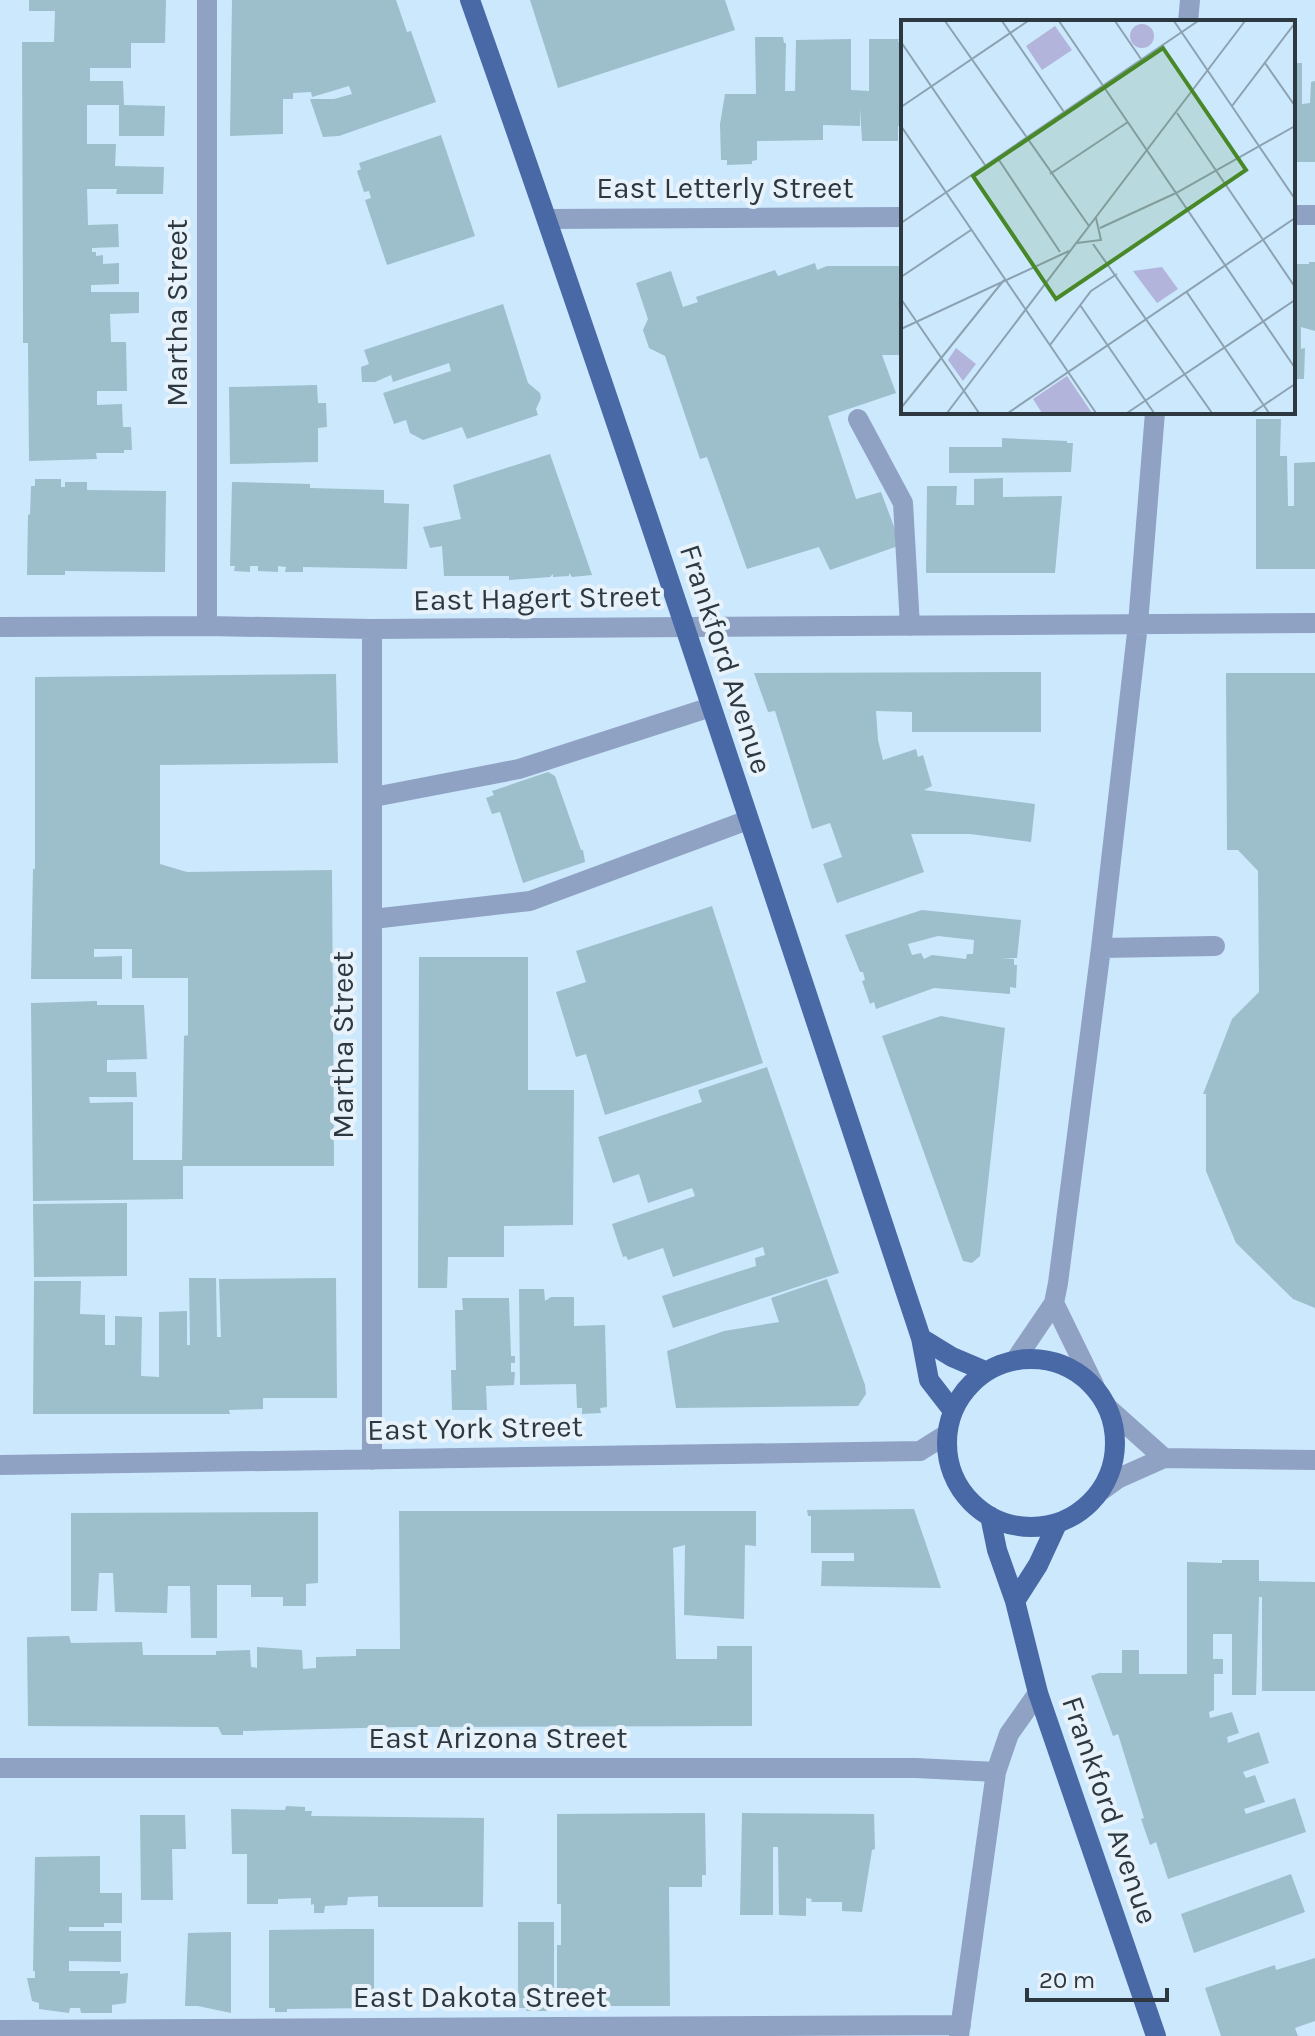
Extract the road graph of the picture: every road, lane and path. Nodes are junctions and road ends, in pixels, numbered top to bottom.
1 (207, 0) edge
2 (470, 0) edge
3 (1190, 0) edge
4 (1188, 20) edge
5 (901, 217) edge
6 (548, 219) junction
7 (1155, 414) edge
8 (858, 419) dead end
9 (1315, 623) edge
10 (1138, 624) junction
11 (207, 626) junction
12 (910, 626) junction
13 (0, 627) edge
14 (685, 627) junction
15 (372, 629) junction
16 (711, 707) junction
17 (374, 797) junction
18 (748, 820) junction
19 (373, 919) junction
20 (1215, 946) dead end
21 (1101, 948) junction
22 (1054, 1303) junction
23 (921, 1338) junction
24 (1016, 1359) junction
25 (985, 1371) junction
26 (1094, 1385) junction
27 (1108, 1408) junction
28 (953, 1411) junction
29 (947, 1434) junction
30 (1164, 1458) junction
31 (372, 1460) junction
32 (1315, 1460) edge
33 (0, 1465) edge
34 (1101, 1491) junction
35 (990, 1516) junction
36 (1057, 1524) junction
37 (1015, 1601) junction
38 (1038, 1693) junction
39 (0, 1768) edge
40 (996, 1772) junction
41 (0, 2030) edge
42 (960, 2030) edge
43 (1156, 2036) edge

1 - 11 street, Martha Street
2 - 6 main road, Frankford Avenue
3 - 4 street
5 - 6 street, East Letterly Street
6 - 14 main road, Frankford Avenue
7 - 10 street
8 - 12 street
9 - 10 street, East Hagert Street
10 - 12 street, East Hagert Street
10 - 21 street
11 - 13 street, East Hagert Street
11 - 15 street, East Hagert Street
12 - 14 street, East Hagert Street
14 - 15 street, East Hagert Street
14 - 16 main road, Frankford Avenue
15 - 17 street, Martha Street
16 - 17 street
16 - 18 main road, Frankford Avenue
17 - 19 street, Martha Street
18 - 19 street
18 - 23 main road, Frankford Avenue
19 - 31 street, Martha Street
20 - 21 street
21 - 22 street
22 - 24 street
22 - 26 street
23 - 25 main road
23 - 28 main road, Frankford Avenue
24 - 25 main road
24 - 26 main road
25 - 28 main road
26 - 27 main road
27 - 30 street
27 - 34 main road
28 - 29 main road
29 - 31 street, East York Street
29 - 35 main road
30 - 32 street
30 - 34 street
31 - 33 street, East York Street
34 - 36 main road
35 - 36 main road
35 - 37 main road, Frankford Avenue
36 - 37 main road
37 - 38 main road, Frankford Avenue
38 - 40 street
38 - 43 main road, Frankford Avenue
39 - 40 street, East Arizona Street
40 - 42 street
41 - 42 street, East Dakota Street

